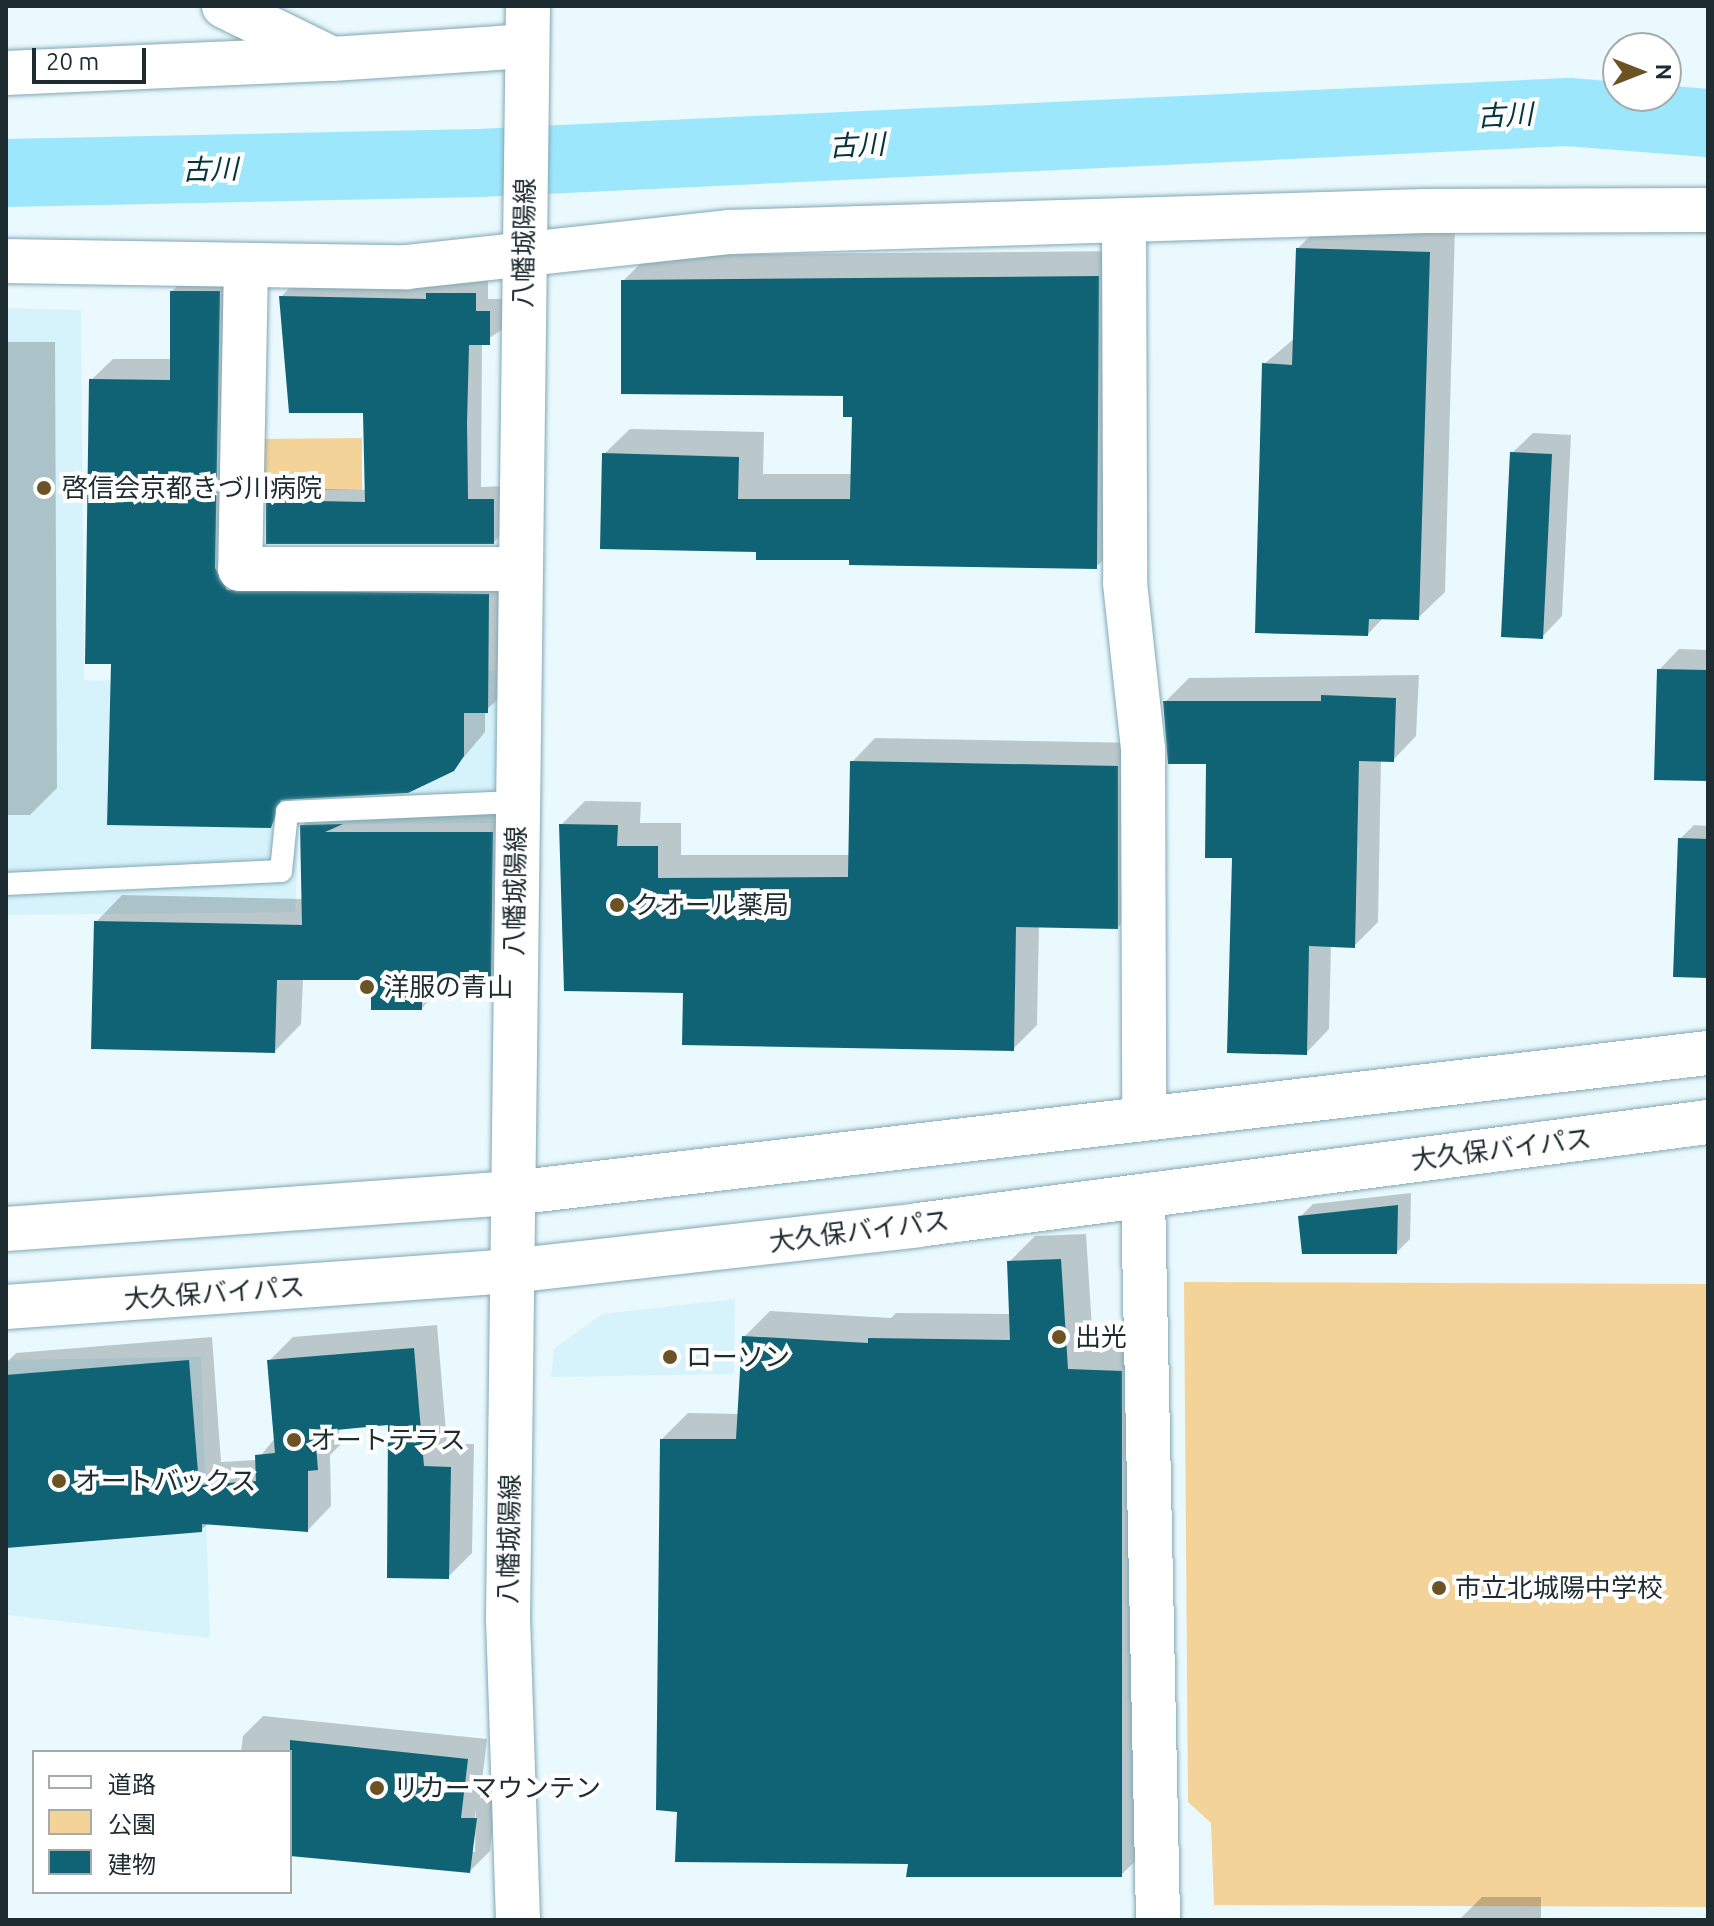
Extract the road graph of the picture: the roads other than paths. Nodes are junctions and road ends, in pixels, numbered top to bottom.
1 (224, 6) edge
2 (528, 42) edge
3 (332, 59) junction
4 (6, 73) edge
5 (1708, 210) edge
6 (1124, 223) junction
7 (524, 242) junction
8 (6, 261) edge
9 (246, 265) junction
10 (518, 569) junction
11 (516, 802) junction
12 (6, 884) edge
13 (1708, 1053) edge
14 (1144, 1118) junction
15 (1708, 1122) edge
16 (512, 1193) junction
17 (1143, 1196) junction
18 (6, 1229) edge
19 (511, 1271) junction
20 (6, 1307) edge
21 (518, 1920) edge
22 (1158, 1920) edge

1 - 3 main road
2 - 3 main road
2 - 7 main road, 八幡城陽線
3 - 4 main road
5 - 6 main road
6 - 7 main road
6 - 14 main road
7 - 9 main road
7 - 10 main road, 八幡城陽線
8 - 9 main road
9 - 10 main road
10 - 11 main road, 八幡城陽線
11 - 12 lane
11 - 16 main road, 八幡城陽線
13 - 14 main road
14 - 16 main road
15 - 17 main road, 大久保バイパス
16 - 18 main road
16 - 19 main road, 八幡城陽線
17 - 19 main road, 大久保バイパス
17 - 22 main road
19 - 20 main road, 大久保バイパス
19 - 21 main road, 八幡城陽線

